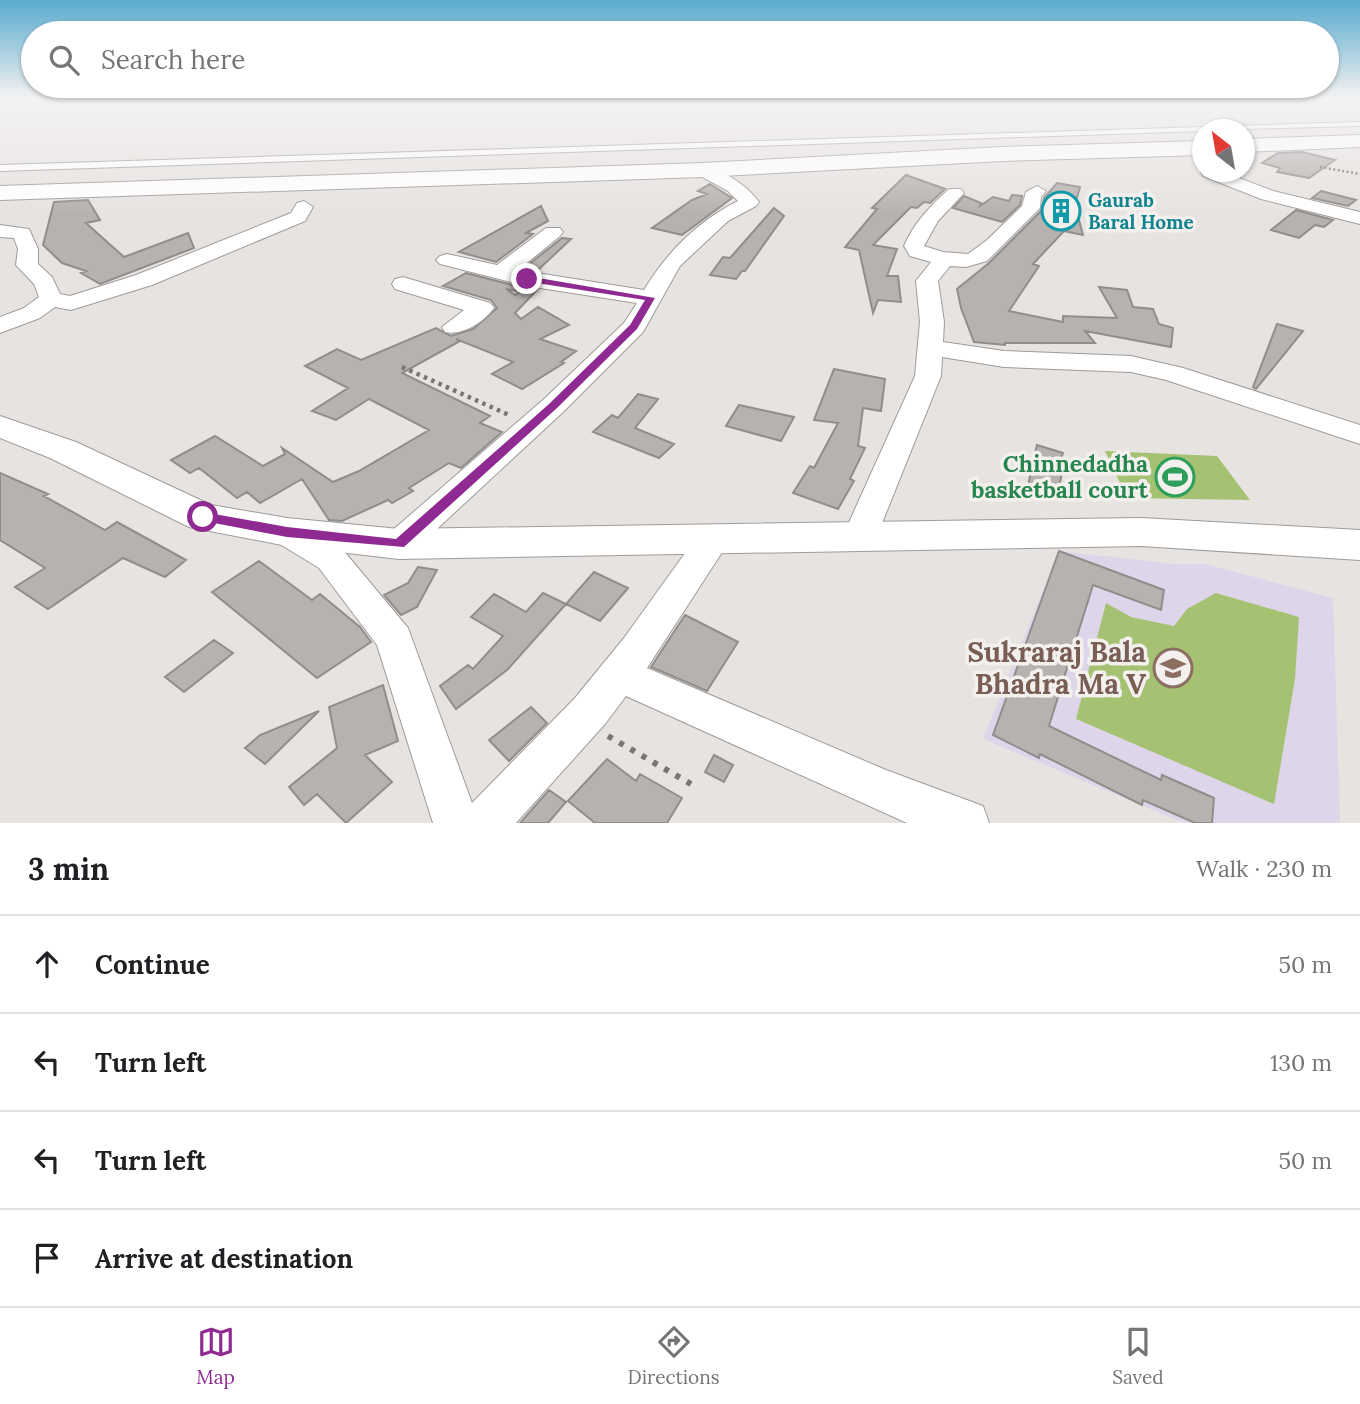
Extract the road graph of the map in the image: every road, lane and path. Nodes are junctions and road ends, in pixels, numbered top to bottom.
1 (977, 136) edge
2 (1360, 141) edge
3 (1255, 146) edge
4 (1192, 148) edge
5 (1320, 167) dead end
6 (0, 168) edge
7 (703, 170) junction
8 (1360, 174) edge
9 (1234, 182) edge
10 (1037, 191) dead end
11 (0, 193) edge
12 (955, 193) dead end
13 (304, 207) dead end
14 (1360, 218) edge
15 (0, 231) edge
16 (553, 232) dead end
17 (945, 258) junction
18 (446, 260) dead end
19 (500, 273) junction
20 (527, 279) junction
21 (403, 284) dead end
22 (651, 298) junction
23 (51, 299) junction
24 (482, 308) junction
25 (0, 326) edge
26 (454, 327) dead end
27 (931, 348) junction
28 (402, 367) dead end
29 (533, 423) junction
30 (0, 426) edge
31 (1360, 435) edge
32 (287, 532) junction
33 (859, 538) junction
34 (713, 540) junction
35 (399, 544) junction
36 (1360, 545) edge
37 (619, 674) junction
38 (579, 723) junction
39 (691, 784) dead end
40 (456, 823) edge
41 (485, 823) edge
42 (966, 823) edge

1 - 6 lane
2 - 3 main road
4 - 7 main road
5 - 8 path
7 - 11 main road
7 - 22 street
9 - 14 street
10 - 17 street
12 - 17 street
13 - 23 street
15 - 23 street
16 - 19 street
17 - 27 street
18 - 19 street
19 - 20 street
20 - 22 street
20 - 24 street
21 - 24 street
22 - 29 street
23 - 25 street
24 - 26 street
27 - 31 street
27 - 33 street
28 - 29 path
29 - 35 street
30 - 32 street
32 - 35 street
32 - 40 street
33 - 34 street
33 - 36 street
34 - 35 street
34 - 37 street
37 - 38 street
37 - 42 street
38 - 39 path
38 - 41 street

